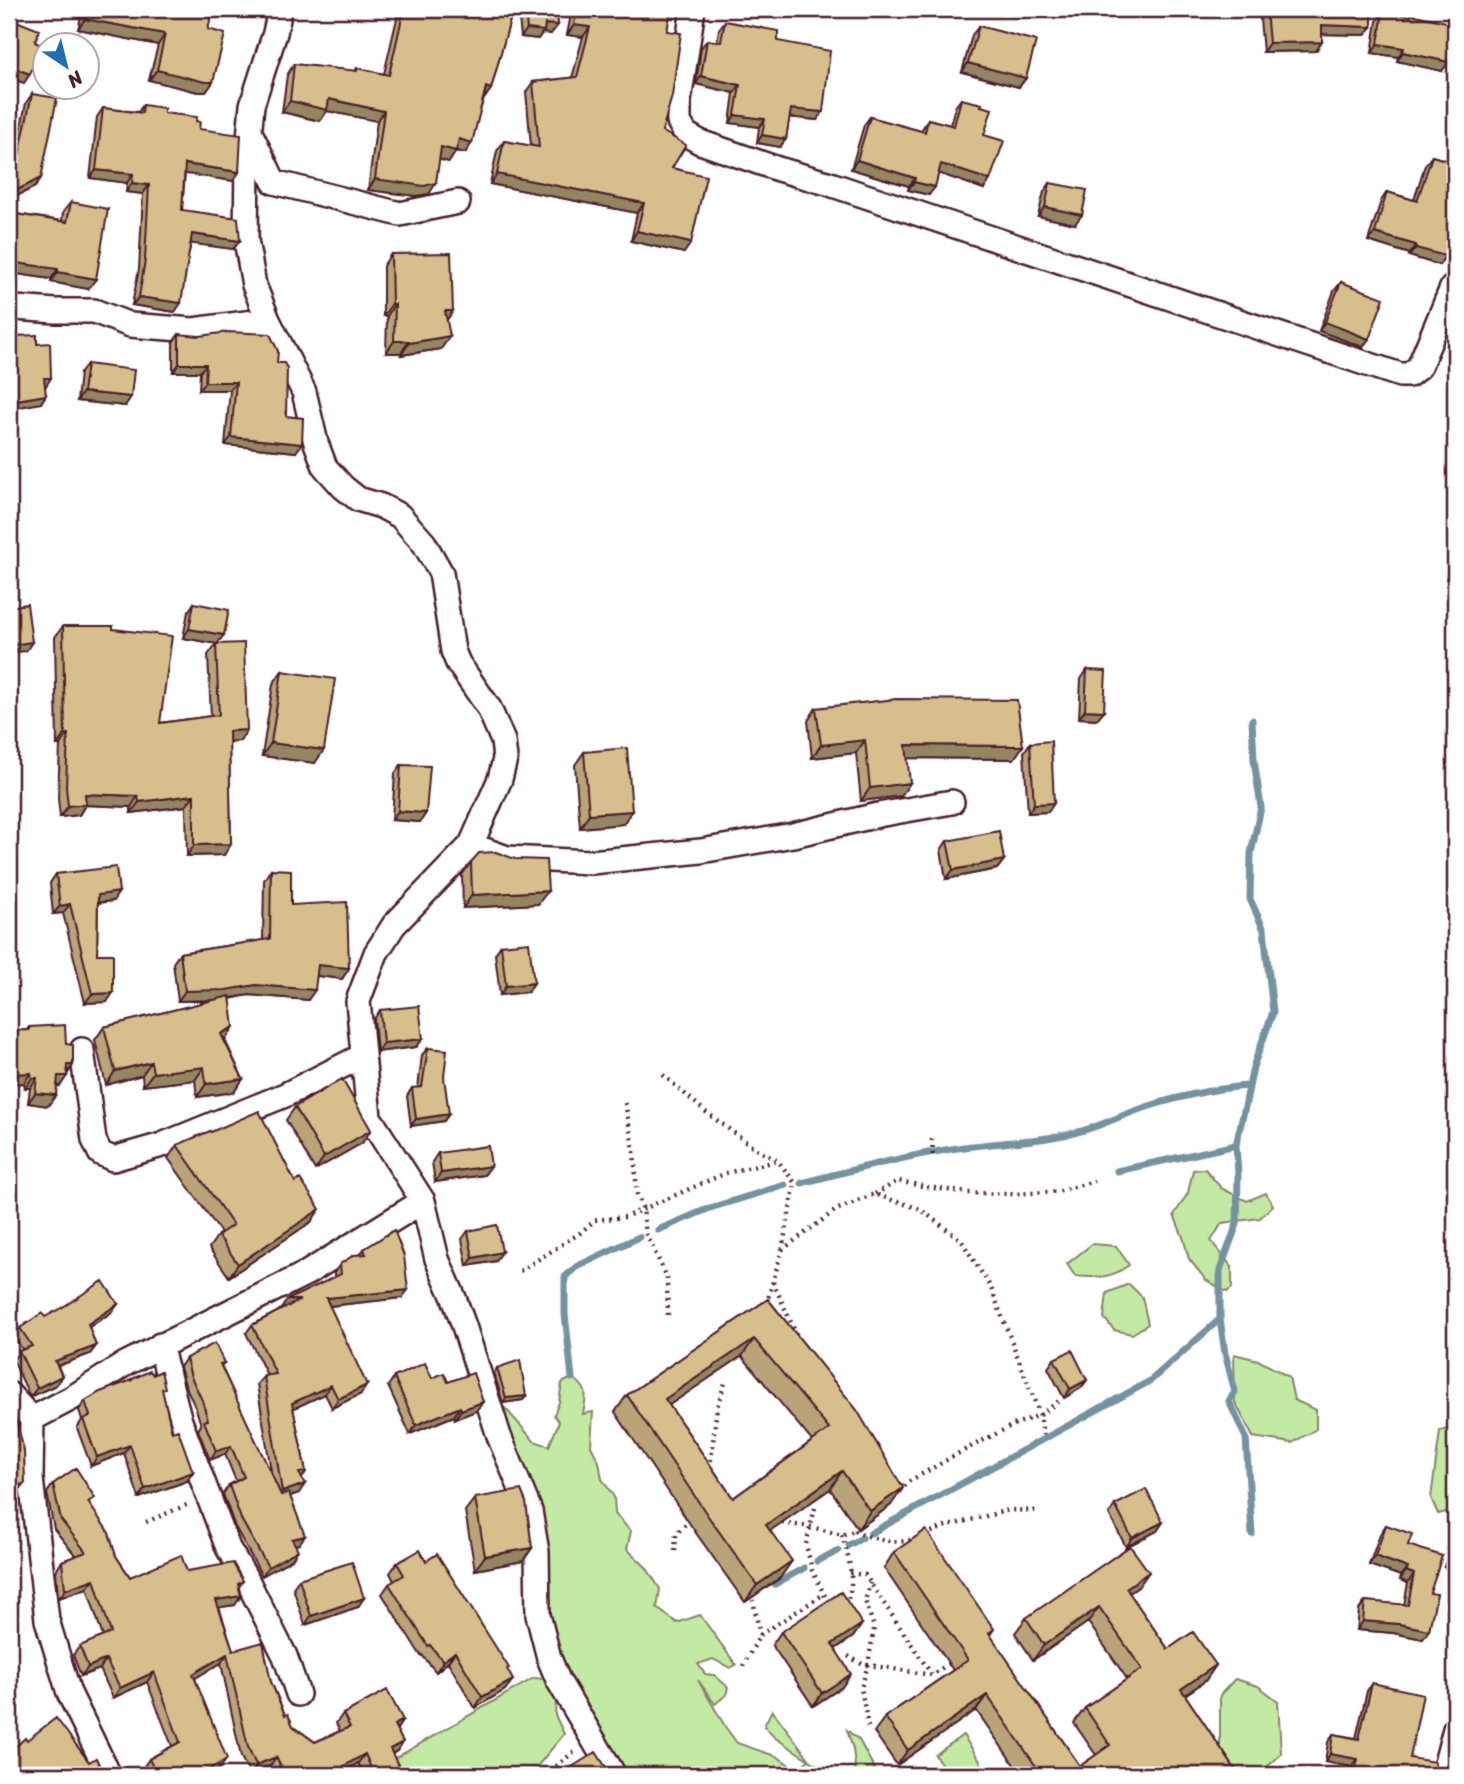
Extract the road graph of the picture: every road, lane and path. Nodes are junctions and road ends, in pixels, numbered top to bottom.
1 (277, 9) edge
2 (693, 9) edge
3 (250, 132) junction
4 (458, 202) dead end
5 (1452, 288) dead end
6 (15, 307) dead end
7 (268, 320) junction
8 (952, 802) dead end
9 (471, 845) junction
10 (82, 1050) dead end
11 (362, 1056) junction
12 (663, 1075) dead end
13 (625, 1103) dead end
14 (932, 1139) dead end
15 (933, 1159) dead end
16 (778, 1161) junction
17 (1094, 1181) dead end
18 (874, 1194) junction
19 (422, 1201) junction
20 (643, 1209) junction
21 (782, 1250) junction
22 (520, 1271) dead end
23 (773, 1281) junction
24 (765, 1310) edge
25 (668, 1317) dead end
26 (798, 1339) edge
27 (160, 1345) junction
28 (726, 1380) edge
29 (9, 1394) edge
30 (1059, 1401) dead end
31 (1041, 1415) junction
32 (32, 1419) junction
33 (1042, 1435) dead end
34 (709, 1473) edge
35 (209, 1495) junction
36 (893, 1499) edge
37 (815, 1508) edge
38 (1038, 1511) dead end
39 (693, 1516) edge
40 (146, 1522) dead end
41 (782, 1523) edge
42 (864, 1523) edge
43 (811, 1527) junction
44 (853, 1531) junction
45 (842, 1535) junction
46 (675, 1551) dead end
47 (850, 1573) junction
48 (870, 1583) junction
49 (824, 1594) junction
50 (752, 1600) edge
51 (843, 1607) edge
52 (833, 1611) edge
53 (760, 1635) junction
54 (848, 1656) dead end
55 (953, 1660) edge
56 (869, 1665) junction
57 (743, 1666) dead end
58 (932, 1675) junction
59 (298, 1694) dead end
60 (869, 1727) dead end
61 (1455, 1729) edge
62 (591, 1739) junction
63 (109, 1775) edge
64 (545, 1775) edge
65 (614, 1775) edge
66 (1443, 1775) edge

1 - 3 street
2 - 5 street
3 - 4 street
3 - 7 street
6 - 7 street
7 - 9 street
8 - 9 street
9 - 11 street
10 - 11 street
11 - 19 street
12 - 16 path
13 - 20 path
14 - 15 path
16 - 20 path
16 - 21 path
17 - 18 path
18 - 21 path
18 - 31 path
19 - 27 street
19 - 62 street
20 - 22 path
20 - 25 path
21 - 23 path
23 - 24 path
23 - 26 path
27 - 32 street
27 - 35 street
28 - 34 path
29 - 32 street
30 - 31 path
31 - 33 path
31 - 36 path
32 - 63 street
35 - 40 path
35 - 59 street
37 - 43 path
38 - 44 path
39 - 46 path
41 - 43 path
42 - 44 path
43 - 45 path
43 - 49 path
44 - 45 path
45 - 47 path
47 - 48 path
47 - 51 path
48 - 56 path
48 - 58 path
49 - 52 path
49 - 53 path
50 - 53 path
53 - 57 path
54 - 56 path
55 - 58 path
56 - 58 path
56 - 60 path
61 - 66 street
62 - 64 path
62 - 65 street

